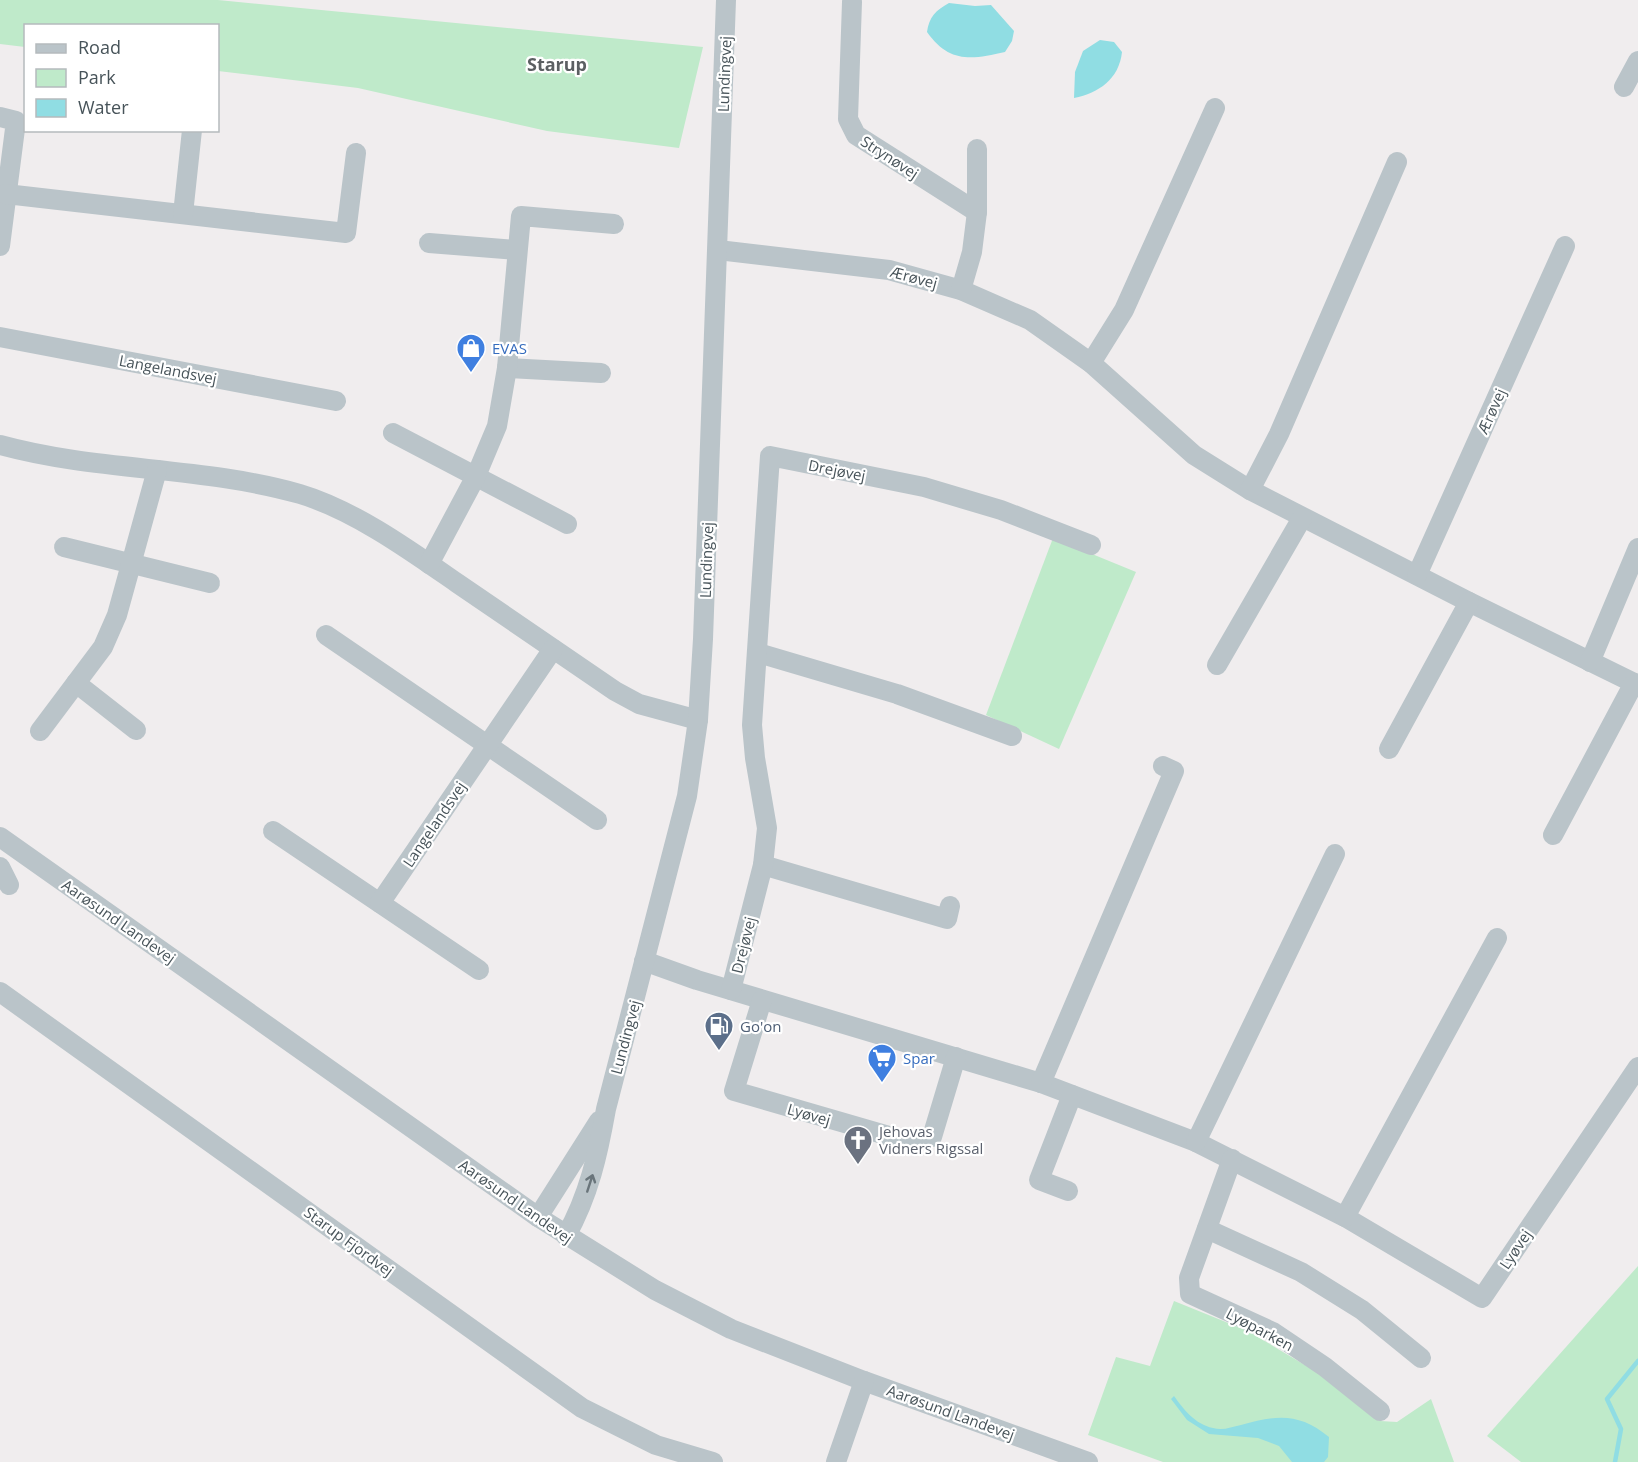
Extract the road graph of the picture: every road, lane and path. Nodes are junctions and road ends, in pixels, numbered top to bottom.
1 (726, 0) edge
2 (852, 3) dead end
3 (1638, 62) edge
4 (1624, 87) dead end
5 (1215, 108) dead end
6 (0, 117) edge
7 (192, 132) edge
8 (977, 149) dead end
9 (356, 153) dead end
10 (1397, 162) dead end
11 (6, 194) junction
12 (977, 212) junction
13 (183, 214) junction
14 (614, 224) dead end
15 (429, 243) dead end
16 (0, 246) edge
17 (1565, 246) dead end
18 (517, 250) junction
19 (717, 250) junction
20 (961, 290) junction
21 (0, 337) edge
22 (1091, 363) junction
23 (507, 368) junction
24 (601, 373) dead end
25 (336, 401) dead end
26 (393, 433) dead end
27 (0, 445) edge
28 (157, 470) junction
29 (476, 476) junction
30 (1251, 490) junction
31 (1302, 518) junction
32 (567, 524) dead end
33 (1091, 545) dead end
34 (64, 547) dead end
35 (1638, 548) edge
36 (131, 563) junction
37 (429, 564) junction
38 (1417, 575) junction
39 (210, 583) dead end
40 (1468, 602) junction
41 (326, 636) dead end
42 (553, 649) junction
43 (758, 653) junction
44 (1590, 662) junction
45 (1217, 665) dead end
46 (76, 683) junction
47 (1636, 684) edge
48 (698, 720) junction
49 (40, 730) dead end
50 (136, 730) dead end
51 (1012, 736) dead end
52 (488, 745) junction
53 (1389, 749) dead end
54 (1163, 766) dead end
55 (597, 820) dead end
56 (273, 831) dead end
57 (1553, 834) dead end
58 (0, 837) edge
59 (1335, 854) dead end
60 (763, 865) junction
61 (0, 867) edge
62 (9, 885) dead end
63 (380, 903) junction
64 (950, 906) dead end
65 (1497, 938) dead end
66 (645, 961) junction
67 (479, 970) dead end
68 (731, 990) junction
69 (0, 992) edge
70 (762, 1000) junction
71 (956, 1057) junction
72 (1638, 1067) edge
73 (1041, 1083) junction
74 (1072, 1095) junction
75 (606, 1109) junction
76 (1196, 1142) junction
77 (1232, 1159) junction
78 (1068, 1191) dead end
79 (538, 1217) junction
80 (1345, 1217) junction
81 (1207, 1229) junction
82 (566, 1236) junction
83 (1421, 1358) dead end
84 (864, 1381) junction
85 (1380, 1411) dead end
86 (713, 1462) edge
87 (836, 1462) edge
88 (1088, 1462) edge

1 - 19 street, Lundingvej
2 - 12 street, Strynøvej
3 - 4 street
5 - 22 street
6 - 11 street
7 - 13 street
8 - 12 street
9 - 13 street
10 - 30 street
11 - 13 street
11 - 16 street
12 - 20 street
14 - 18 street
15 - 18 street
17 - 38 street, Ærøvej
18 - 23 street
19 - 20 street, Ærøvej
19 - 48 street, Lundingvej
20 - 22 street, Ærøvej
21 - 25 street, Langelandsvej
22 - 30 street, Ærøvej
23 - 24 street
23 - 29 street
26 - 29 street
27 - 28 street
28 - 36 street
28 - 37 street
29 - 32 street
29 - 37 street
30 - 31 street, Ærøvej
31 - 38 street, Ærøvej
31 - 45 street
33 - 43 street, Drejøvej
34 - 36 street
35 - 44 street
36 - 39 street
36 - 46 street
37 - 42 street
38 - 40 street, Ærøvej
40 - 44 street, Ærøvej
40 - 53 street
41 - 52 street
42 - 48 street
42 - 52 street, Langelandsvej
43 - 51 street
43 - 60 street, Drejøvej
44 - 47 street, Ærøvej
46 - 49 street
46 - 50 street
47 - 57 street, Ærøvej
48 - 66 street, Lundingvej
52 - 55 street
52 - 63 street, Langelandsvej
54 - 73 street
56 - 63 street
58 - 79 street, Aarøsund Landevej
59 - 76 street
60 - 64 street
60 - 68 street, Drejøvej
61 - 62 street
63 - 67 street
65 - 80 street
66 - 68 street, Lyøvej
66 - 75 street, Lundingvej
68 - 70 street, Lyøvej
69 - 86 street, Starup Fjordvej
70 - 71 street, Lyøvej
70 - 71 street, Lyøvej
71 - 73 street, Lyøvej
72 - 80 street, Lyøvej
73 - 74 street, Lyøvej
74 - 76 street, Lyøvej
74 - 78 street
75 - 79 street, Lundingvej
82 -> 75 street, Lundingvej
76 - 77 street, Lyøvej
77 - 80 street, Lyøvej
77 - 81 street, Lyøparken
79 - 82 street, Aarøsund Landevej
81 - 83 street
81 - 85 street, Lyøparken
82 - 84 street, Aarøsund Landevej
84 - 87 street
84 - 88 street, Aarøsund Landevej

